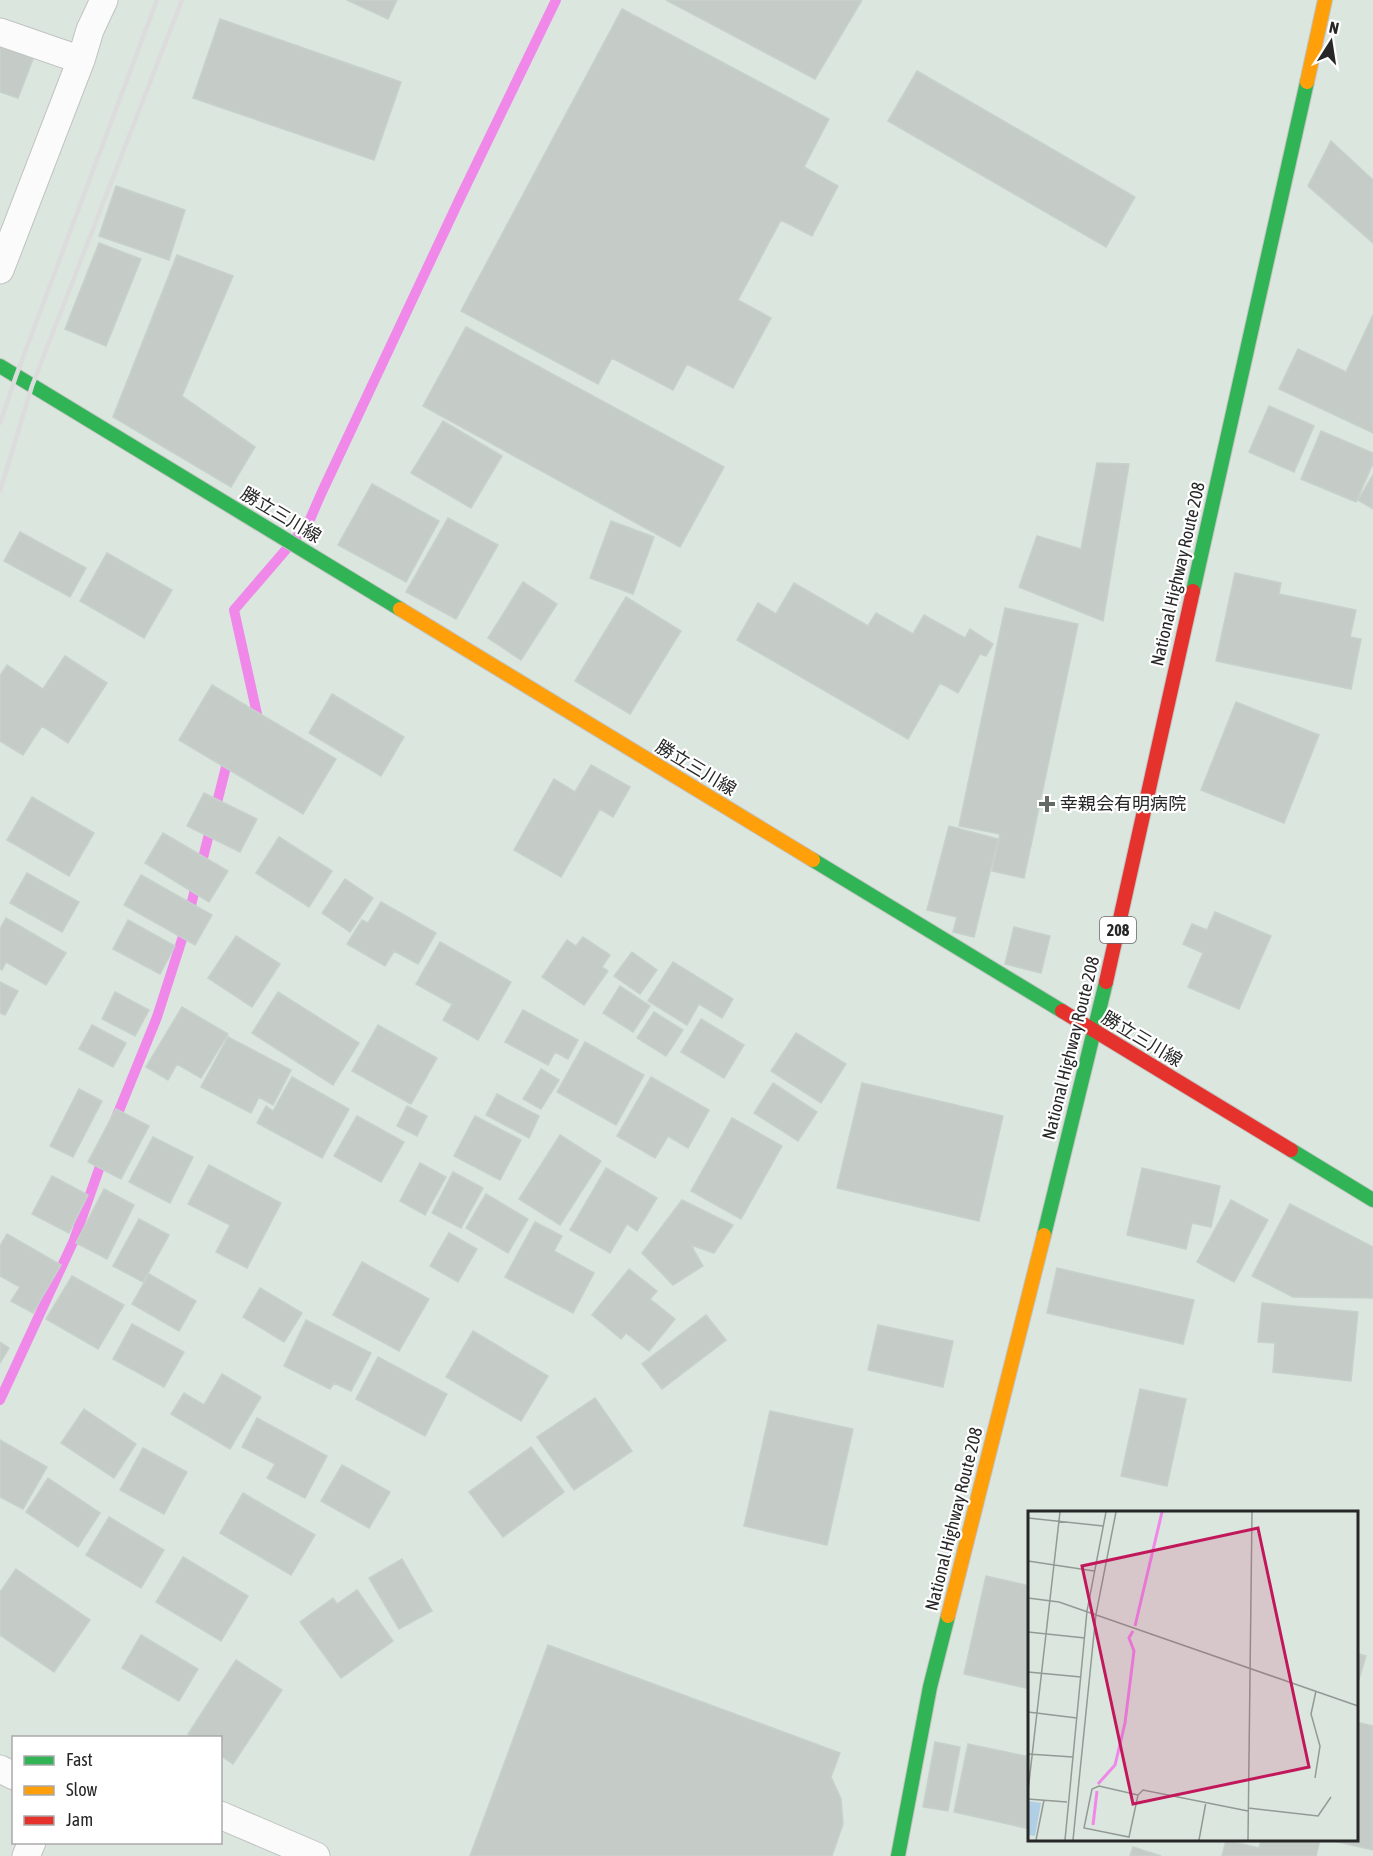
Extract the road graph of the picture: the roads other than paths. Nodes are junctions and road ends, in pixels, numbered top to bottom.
1 (104, 0) edge
2 (1325, 0) edge
3 (0, 32) edge
4 (81, 60) junction
5 (0, 270) edge
6 (0, 366) edge
7 (1095, 1031) junction
8 (1373, 1200) edge
9 (222, 1816) edge
10 (316, 1856) edge
11 (897, 1856) edge

1 - 4 street
2 - 7 main road, National Highway Route 208 / 208
3 - 4 street
4 - 5 street
6 - 7 main road, 勝立三川線
7 - 8 main road, 勝立三川線
7 - 11 main road, National Highway Route 208 / 208
9 - 10 street

